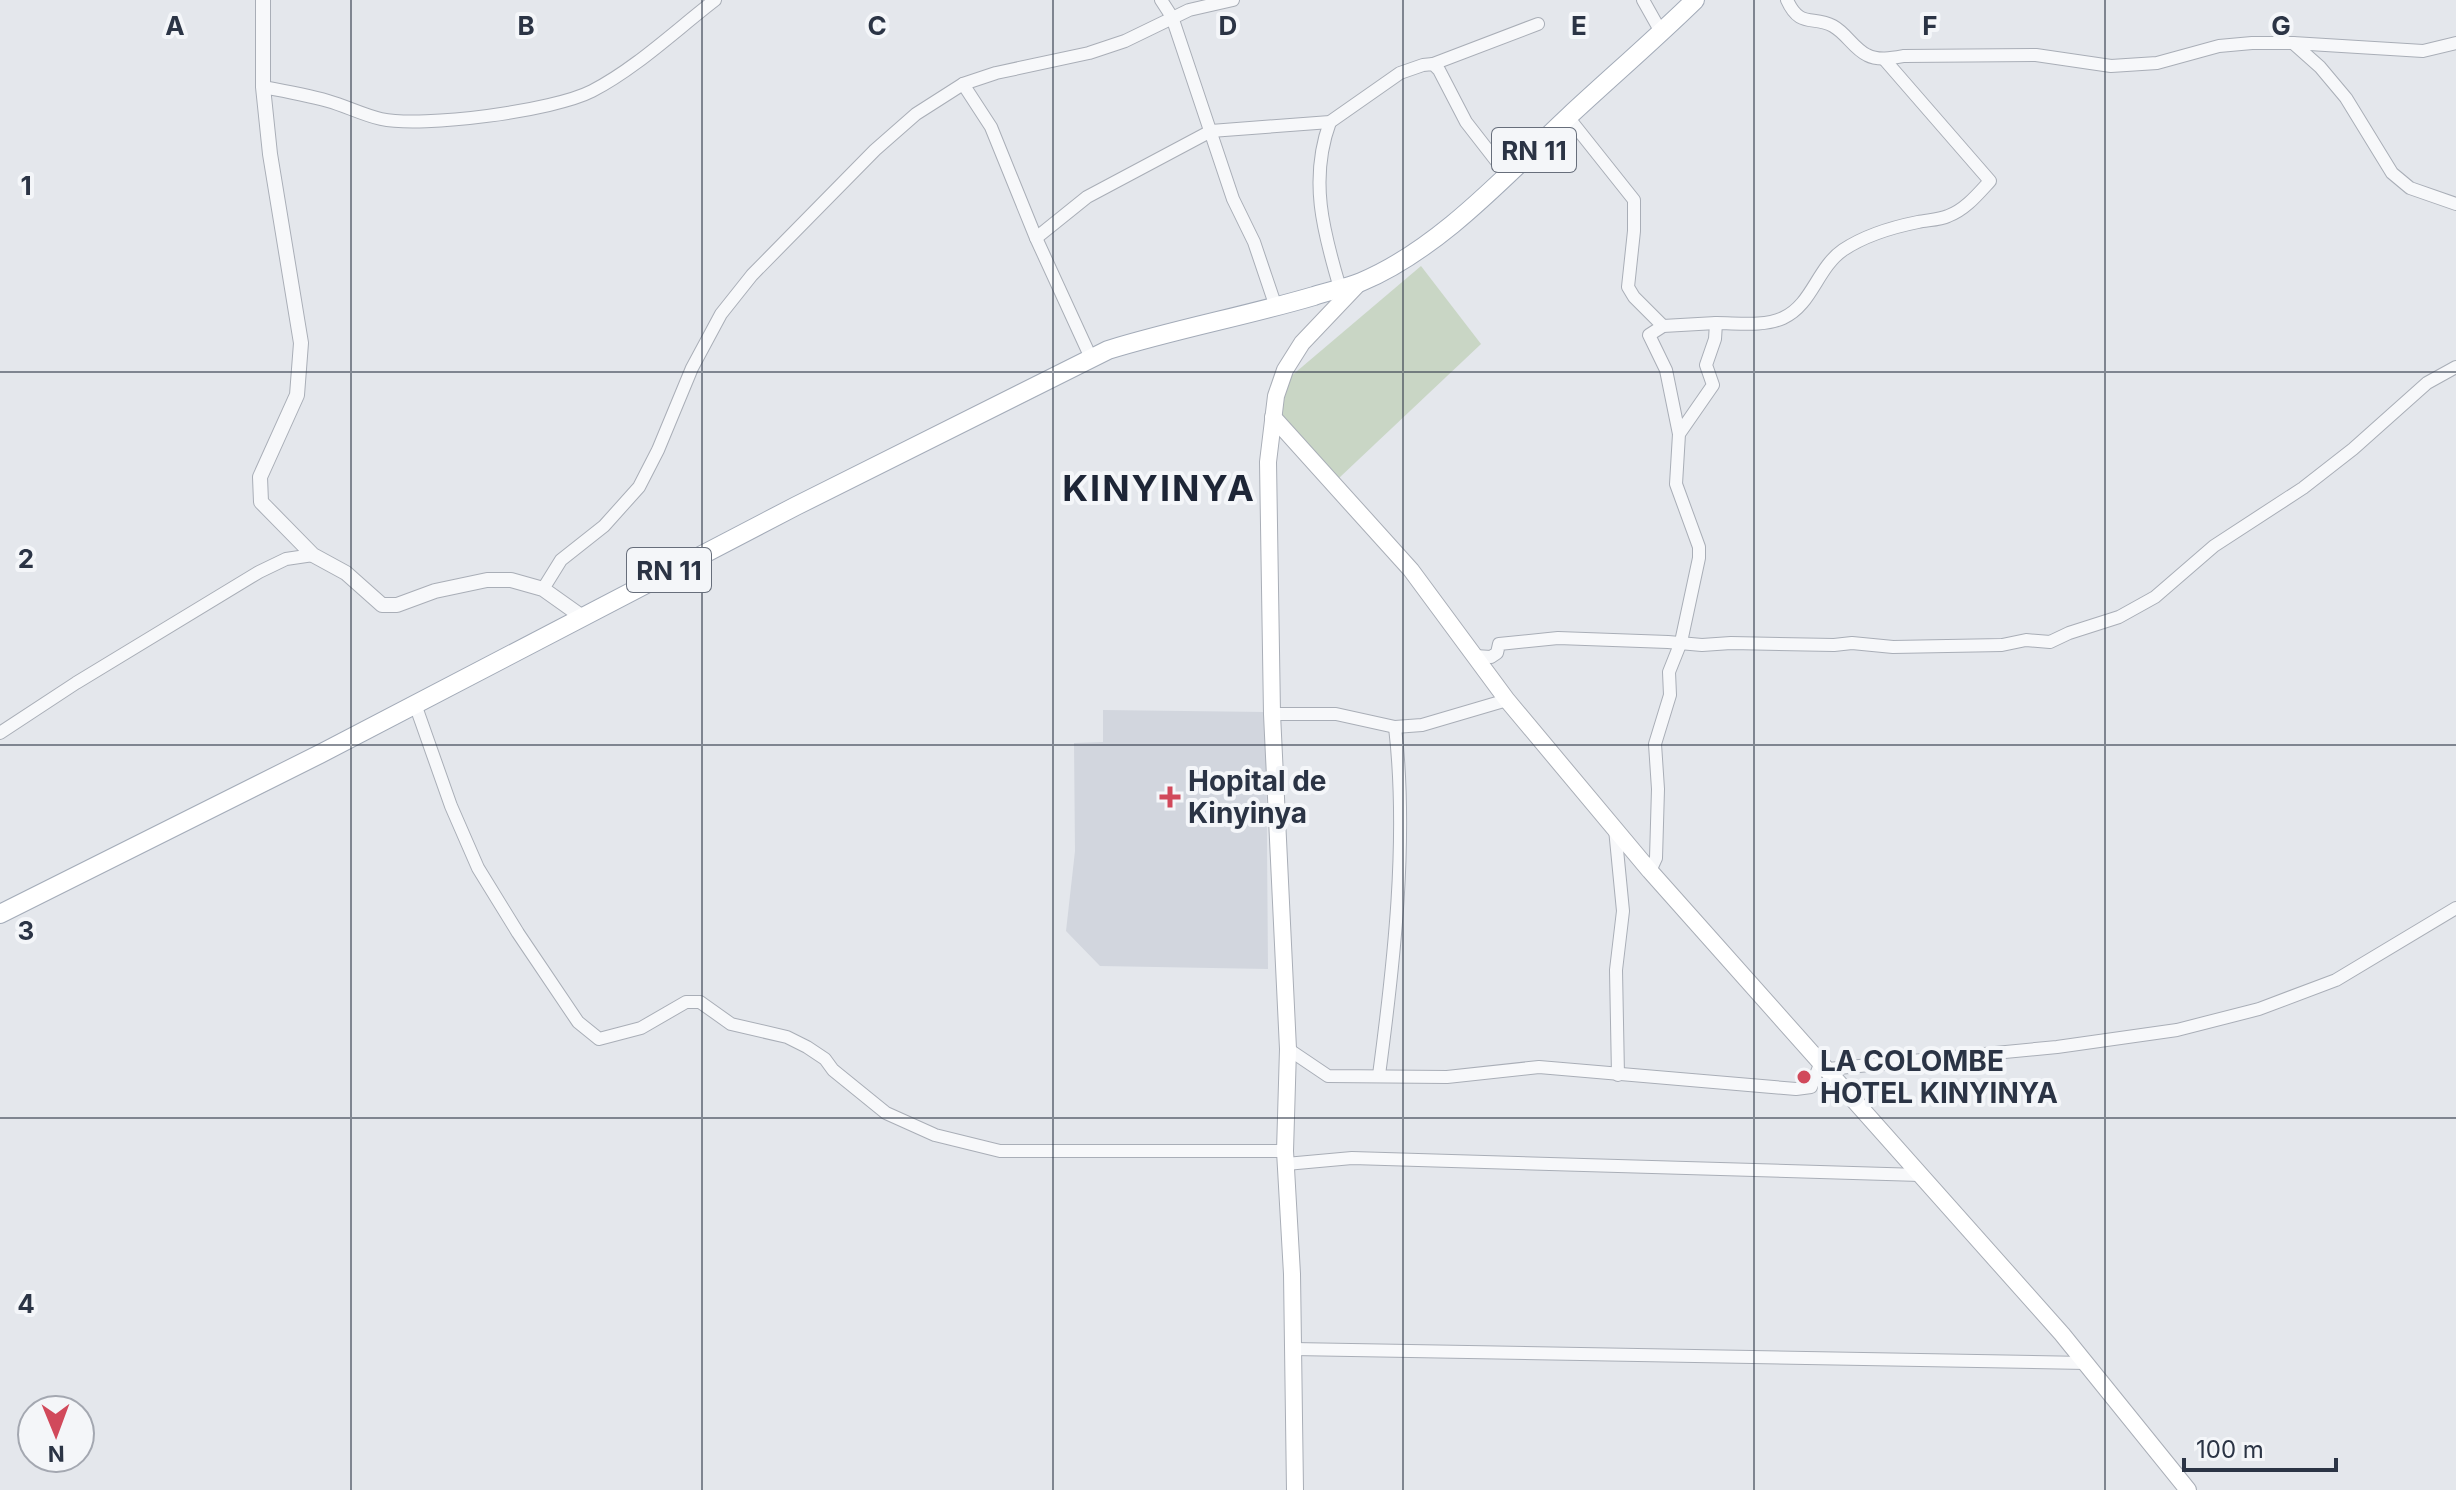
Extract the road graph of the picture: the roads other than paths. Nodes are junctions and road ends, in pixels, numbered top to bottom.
1 (263, 0) edge
2 (715, 0) edge
3 (1161, 0) edge
4 (1233, 0) edge
5 (1643, 0) edge
6 (1695, 0) edge
7 (1787, 0) edge
8 (1172, 17) junction
9 (1538, 24) dead end
10 (1661, 32) junction
11 (2293, 43) junction
12 (2456, 43) edge
13 (1884, 59) junction
14 (1433, 64) junction
15 (963, 84) junction
16 (263, 87) junction
17 (1568, 117) junction
18 (1330, 122) junction
19 (1211, 131) junction
20 (1508, 176) junction
21 (2456, 204) edge
22 (1036, 238) junction
23 (1360, 282) junction
24 (1340, 288) junction
25 (1276, 307) junction
26 (1716, 323) junction
27 (1663, 326) junction
28 (1091, 358) junction
29 (2456, 367) edge
30 (1273, 417) junction
31 (1679, 434) junction
32 (313, 555) junction
33 (543, 589) junction
34 (581, 616) junction
35 (1681, 642) junction
36 (1475, 656) junction
37 (1507, 700) junction
38 (415, 704) junction
39 (1272, 714) junction
40 (1395, 727) junction
41 (0, 733) edge
42 (1615, 829) junction
43 (1650, 871) junction
44 (2456, 908) edge
45 (0, 914) edge
46 (1288, 1049) junction
47 (1824, 1066) junction
48 (1379, 1075) junction
49 (1618, 1075) junction
50 (1286, 1157) junction
51 (1920, 1175) junction
52 (1293, 1349) junction
53 (2086, 1363) junction
54 (1295, 1490) edge
55 (2188, 1490) edge

1 - 16 street
2 - 16 street
3 - 8 street
4 - 8 street
5 - 10 street
6 - 10 main road, RN 11
7 - 13 street
8 - 15 street
8 - 19 street
9 - 14 street
10 - 17 main road, RN 11
11 - 12 street
11 - 13 street
11 - 21 street
13 - 26 street
14 - 18 street
14 - 20 street
15 - 22 street
15 - 33 street
16 - 32 street
17 - 20 main road, RN 11
17 - 27 street
18 - 19 street
18 - 24 street
19 - 22 street
19 - 25 street
20 - 23 main road, RN 11
22 - 28 street
23 - 24 main road, RN 11
23 - 30 main road
24 - 25 main road, RN 11
25 - 28 main road, RN 11
26 - 27 street
26 - 31 street
27 - 31 street
28 - 34 main road, RN 11
29 - 35 street
30 - 36 main road
30 - 39 main road
31 - 35 street
32 - 33 street
32 - 41 street
33 - 34 street
34 - 38 main road, RN 11
35 - 36 street
35 - 43 street
36 - 37 main road
37 - 40 street
37 - 42 main road
38 - 45 main road, RN 11
38 - 50 street
39 - 40 street
39 - 46 main road
40 - 48 street
42 - 43 main road
42 - 49 street
43 - 47 main road
44 - 47 street
46 - 48 street
46 - 50 main road
47 - 49 street
47 - 51 main road
48 - 49 street
50 - 51 street
50 - 52 main road
51 - 53 main road
52 - 53 street
52 - 54 main road
53 - 55 main road

